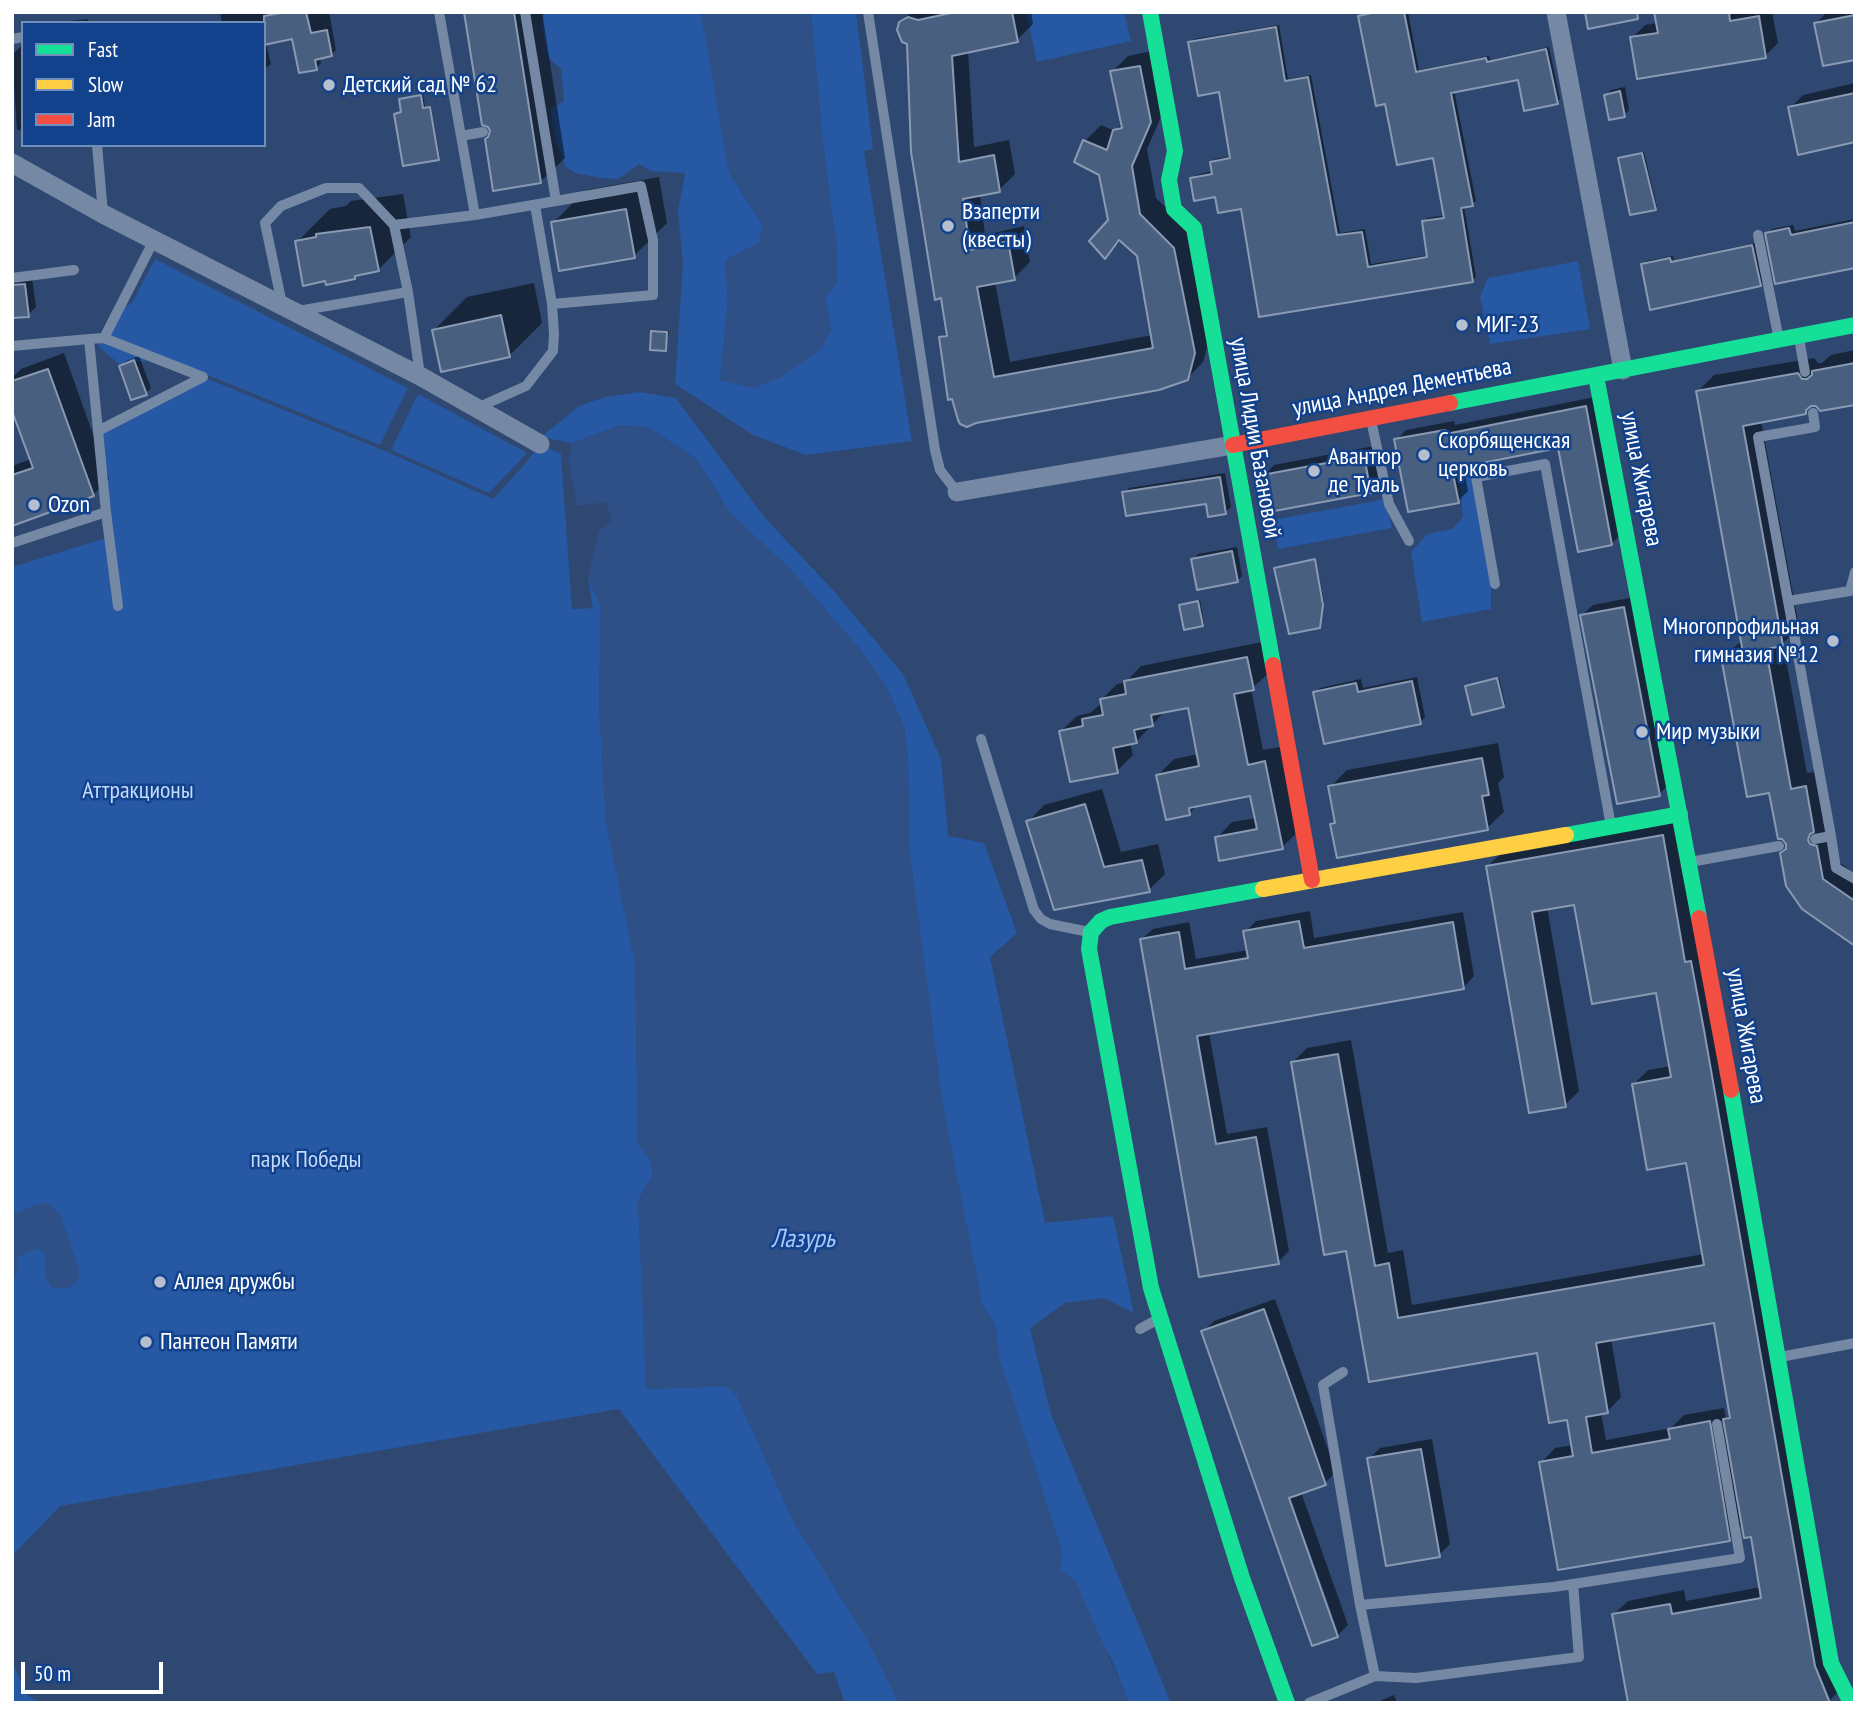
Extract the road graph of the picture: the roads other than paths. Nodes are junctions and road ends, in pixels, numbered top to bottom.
1 (439, 12) edge
2 (525, 12) edge
3 (869, 12) edge
4 (1150, 12) edge
5 (1556, 12) edge
6 (483, 132) dead end
7 (461, 136) junction
8 (97, 147) edge
9 (12, 163) edge
10 (556, 201) junction
11 (535, 205) junction
12 (103, 214) junction
13 (475, 215) junction
14 (394, 225) junction
15 (1758, 235) dead end
16 (154, 240) junction
17 (74, 270) dead end
18 (12, 278) edge
19 (408, 292) junction
20 (552, 304) junction
21 (289, 307) junction
22 (1855, 326) edge
23 (1798, 336) junction
24 (104, 338) junction
25 (89, 339) junction
26 (1779, 340) junction
27 (12, 346) edge
28 (1623, 370) junction
29 (1805, 372) dead end
30 (420, 376) junction
31 (1596, 376) junction
32 (479, 407) junction
33 (1812, 413) dead end
34 (1371, 419) junction
35 (98, 431) junction
36 (540, 444) dead end
37 (1233, 445) junction
38 (957, 492) joint
39 (106, 512) junction
40 (1409, 541) dead end
41 (12, 543) edge
42 (1855, 572) edge
43 (1495, 584) dead end
44 (1788, 601) junction
45 (118, 606) dead end
46 (981, 739) dead end
47 (1680, 814) junction
48 (1611, 826) junction
49 (1831, 836) junction
50 (1815, 839) dead end
51 (1779, 846) dead end
52 (1689, 862) junction
53 (1855, 879) edge
54 (1312, 880) junction
55 (1091, 932) junction
56 (1160, 1317) junction
57 (1140, 1329) dead end
58 (1855, 1343) edge
59 (1779, 1357) junction
60 (1343, 1372) dead end
61 (1717, 1424) dead end
62 (1573, 1584) junction
63 (1360, 1605) junction
64 (1375, 1676) junction
65 (1287, 1703) edge
66 (1309, 1703) edge
67 (1852, 1703) edge

1 - 7 lane
2 - 10 lane
3 - 38 lane
4 - 37 street, улица Лидии Базановой
5 - 28 street
6 - 7 lane
7 - 13 lane
8 - 12 lane
9 - 12 street
10 - 11 lane
10 - 20 lane
11 - 13 lane
11 - 20 lane
12 - 16 street
13 - 14 lane
14 - 19 lane
14 - 21 lane
15 - 26 lane
16 - 21 street
16 - 24 lane
17 - 18 lane
19 - 21 lane
19 - 30 lane
20 - 32 lane
21 - 30 street
22 - 23 street, улица Андрея Дементьева
23 - 26 street, улица Андрея Дементьева
23 - 29 lane
24 - 25 lane
24 - 35 lane
25 - 27 lane
25 - 35 lane
26 - 28 street, улица Андрея Дементьева
28 - 31 street, улица Андрея Дементьева
30 - 32 street
31 - 34 street, улица Андрея Дементьева
31 - 47 street, улица Жигарева
32 - 36 street
33 - 44 lane
34 - 37 street, улица Андрея Дементьева
34 - 40 lane
35 - 39 lane
37 - 38 street, улица Андрея Дементьева
37 - 54 street, улица Лидии Базановой
39 - 41 lane
39 - 45 lane
42 - 44 lane
43 - 48 lane
44 - 49 lane
46 - 55 lane
47 - 48 street
47 - 52 street, улица Жигарева
48 - 54 street
49 - 50 lane
49 - 53 lane
51 - 52 lane
52 - 59 street, улица Жигарева
54 - 55 street
55 - 56 street
56 - 57 lane
56 - 65 street
58 - 59 lane
59 - 67 street, улица Жигарева
60 - 63 lane
61 - 62 lane
62 - 63 lane
62 - 64 lane
63 - 64 lane
64 - 66 lane

